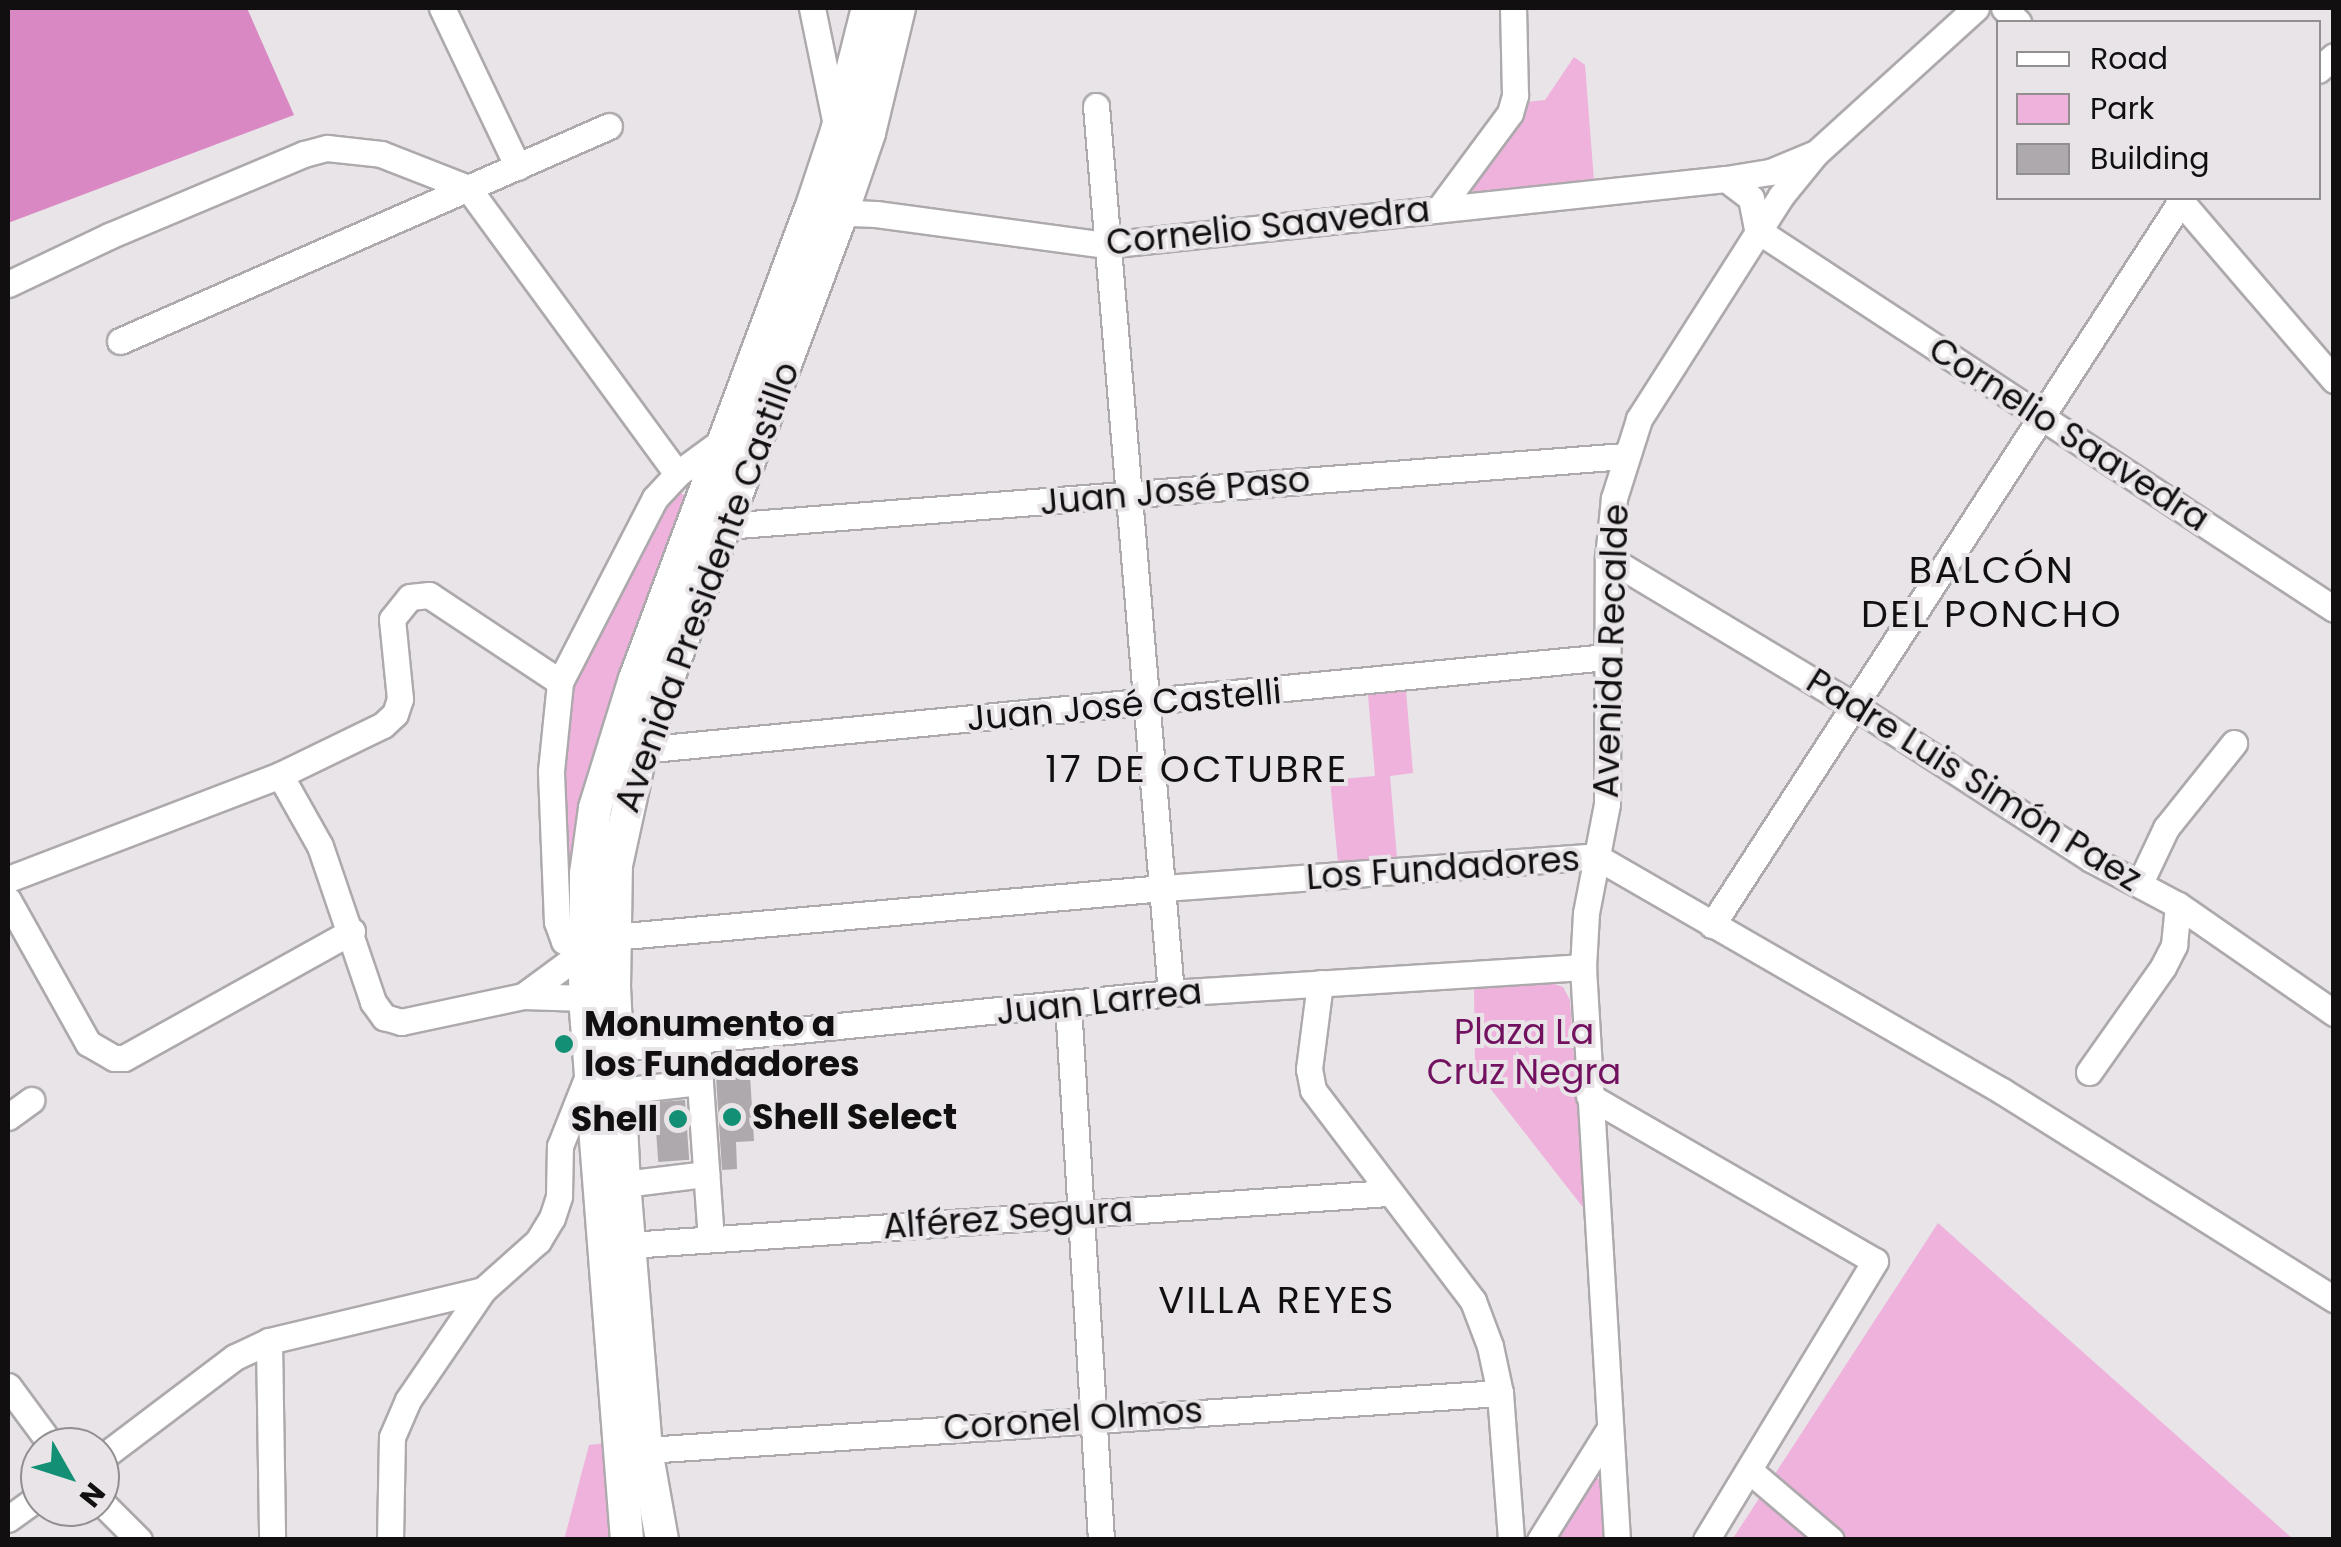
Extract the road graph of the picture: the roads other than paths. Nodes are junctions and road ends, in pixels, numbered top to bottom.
1 (442, 8) edge
2 (812, 8) edge
3 (868, 8) edge
4 (899, 8) edge
5 (1513, 8) edge
6 (1976, 8) edge
7 (1096, 106) dead end
8 (609, 126) dead end
9 (837, 131) junction
10 (1816, 154) junction
11 (518, 167) junction
12 (1726, 178) junction
13 (468, 188) junction
14 (2180, 200) edge
15 (2183, 200) edge
16 (1438, 209) junction
17 (826, 212) junction
18 (1757, 230) junction
19 (1104, 245) junction
20 (8, 284) edge
21 (120, 341) dead end
22 (2334, 380) edge
23 (2039, 414) junction
24 (726, 438) junction
25 (1625, 456) junction
26 (677, 474) junction
27 (1129, 495) junction
28 (724, 526) junction
29 (1608, 558) junction
30 (2329, 596) edge
31 (1606, 657) junction
32 (560, 682) junction
33 (1148, 704) junction
34 (1853, 705) junction
35 (2234, 742) dead end
36 (641, 750) junction
37 (280, 775) junction
38 (1595, 856) junction
39 (8, 879) edge
40 (2140, 884) junction
41 (1163, 888) junction
42 (8, 900) edge
43 (2178, 905) junction
44 (1712, 925) junction
45 (352, 931) junction
46 (613, 938) junction
47 (583, 952) junction
48 (1583, 967) junction
49 (1320, 983) junction
50 (1171, 994) junction
51 (523, 996) junction
52 (585, 998) junction
53 (1068, 1005) junction
54 (2334, 1013) edge
55 (697, 1040) junction
56 (616, 1048) junction
57 (2088, 1072) dead end
58 (589, 1073) junction
59 (700, 1082) junction
60 (619, 1091) junction
61 (1590, 1096) junction
62 (31, 1100) dead end
63 (8, 1117) edge
64 (706, 1174) junction
65 (624, 1184) junction
66 (1388, 1192) junction
67 (1079, 1213) junction
68 (711, 1239) junction
69 (629, 1245) junction
70 (483, 1290) junction
71 (2334, 1299) edge
72 (269, 1341) junction
73 (8, 1386) edge
74 (1500, 1393) junction
75 (1094, 1417) junction
76 (38, 1427) edge
77 (1610, 1428) junction
78 (120, 1444) edge
79 (646, 1450) junction
80 (1750, 1471) junction
81 (120, 1521) edge
82 (139, 1540) edge
83 (272, 1540) edge
84 (390, 1540) edge
85 (626, 1540) edge
86 (662, 1540) edge
87 (1101, 1540) edge
88 (1511, 1540) edge
89 (1540, 1540) edge
90 (1618, 1540) edge
91 (1706, 1540) edge
92 (1831, 1540) edge

1 - 11 street
2 - 9 street
3 - 9 main road, Avenida Presidente Castillo
4 - 17 main road, Avenida Presidente Castillo
5 - 16 street
6 - 10 street, Avenida Recalde
7 - 19 street
8 - 11 street
9 - 17 main road, Avenida Presidente Castillo
10 - 12 street, Cornelio Saavedra
10 - 18 street, Avenida Recalde
11 - 13 street
12 - 16 street, Cornelio Saavedra
12 - 18 street
13 - 20 street
13 - 21 street
13 - 26 street
14 - 23 street
15 - 22 street
16 - 19 street, Cornelio Saavedra
17 - 19 street, Cornelio Saavedra
17 - 24 main road, Avenida Presidente Castillo
17 - 28 main road, Avenida Presidente Castillo
18 - 23 street, Cornelio Saavedra
18 - 25 street, Avenida Recalde
19 - 27 street
23 - 30 street, Cornelio Saavedra
23 - 34 street
24 - 26 street
24 - 47 main road, Avenida Presidente Castillo
25 - 27 street, Juan José Paso
25 - 29 street, Avenida Recalde
26 - 32 street
27 - 28 street, Juan José Paso
27 - 33 street
28 - 36 main road, Avenida Presidente Castillo
29 - 31 street, Avenida Recalde
29 - 34 street, Padre Luis Simón Paez
31 - 33 street, Juan José Castelli
31 - 38 street, Avenida Recalde
32 - 37 street
32 - 47 street
33 - 36 street, Juan José Castelli
33 - 41 street
34 - 40 street, Padre Luis Simón Paez
34 - 44 street
35 - 40 street
36 - 46 main road, Avenida Presidente Castillo
37 - 39 street
37 - 45 street
38 - 41 street, Los Fundadores
38 - 44 street, Los Fundadores
38 - 48 street, Avenida Recalde
40 - 43 street, Padre Luis Simón Paez
41 - 46 street, Los Fundadores
41 - 50 street
42 - 45 street
43 - 54 street, Padre Luis Simón Paez
43 - 57 street
44 - 71 street, Los Fundadores
45 - 51 street
46 - 56 main road, Avenida Presidente Castillo
47 - 51 street
47 - 52 main road, Avenida Presidente Castillo
48 - 49 street, Juan Larrea
48 - 61 street, Avenida Recalde
49 - 50 street, Juan Larrea
49 - 66 street
50 - 53 street, Juan Larrea
51 - 52 street
52 - 58 main road, Avenida Presidente Castillo
53 - 55 street, Juan Larrea
53 - 67 street
55 - 56 street, Juan Larrea
55 - 59 street
56 - 60 main road, Avenida Presidente Castillo
58 - 70 street
58 - 85 main road, Avenida Presidente Castillo
59 - 60 street
59 - 64 street
60 - 65 main road, Avenida Presidente Castillo
61 - 77 street, Avenida Recalde
61 - 80 street
62 - 63 street
64 - 65 street
64 - 68 street
65 - 69 main road, Avenida Presidente Castillo
66 - 67 street, Alférez Segura
66 - 74 street
67 - 68 street, Alférez Segura
67 - 75 street
68 - 69 street, Alférez Segura
69 - 79 main road, Avenida Presidente Castillo
70 - 72 street
70 - 84 street
72 - 78 street
72 - 83 street
73 - 76 street
74 - 75 street, Coronel Olmos
74 - 88 street
75 - 79 street, Coronel Olmos
75 - 87 street
77 - 89 street
77 - 90 street, Avenida Recalde
79 - 86 main road, Avenida Presidente Castillo
80 - 91 street
80 - 92 street
81 - 82 street

